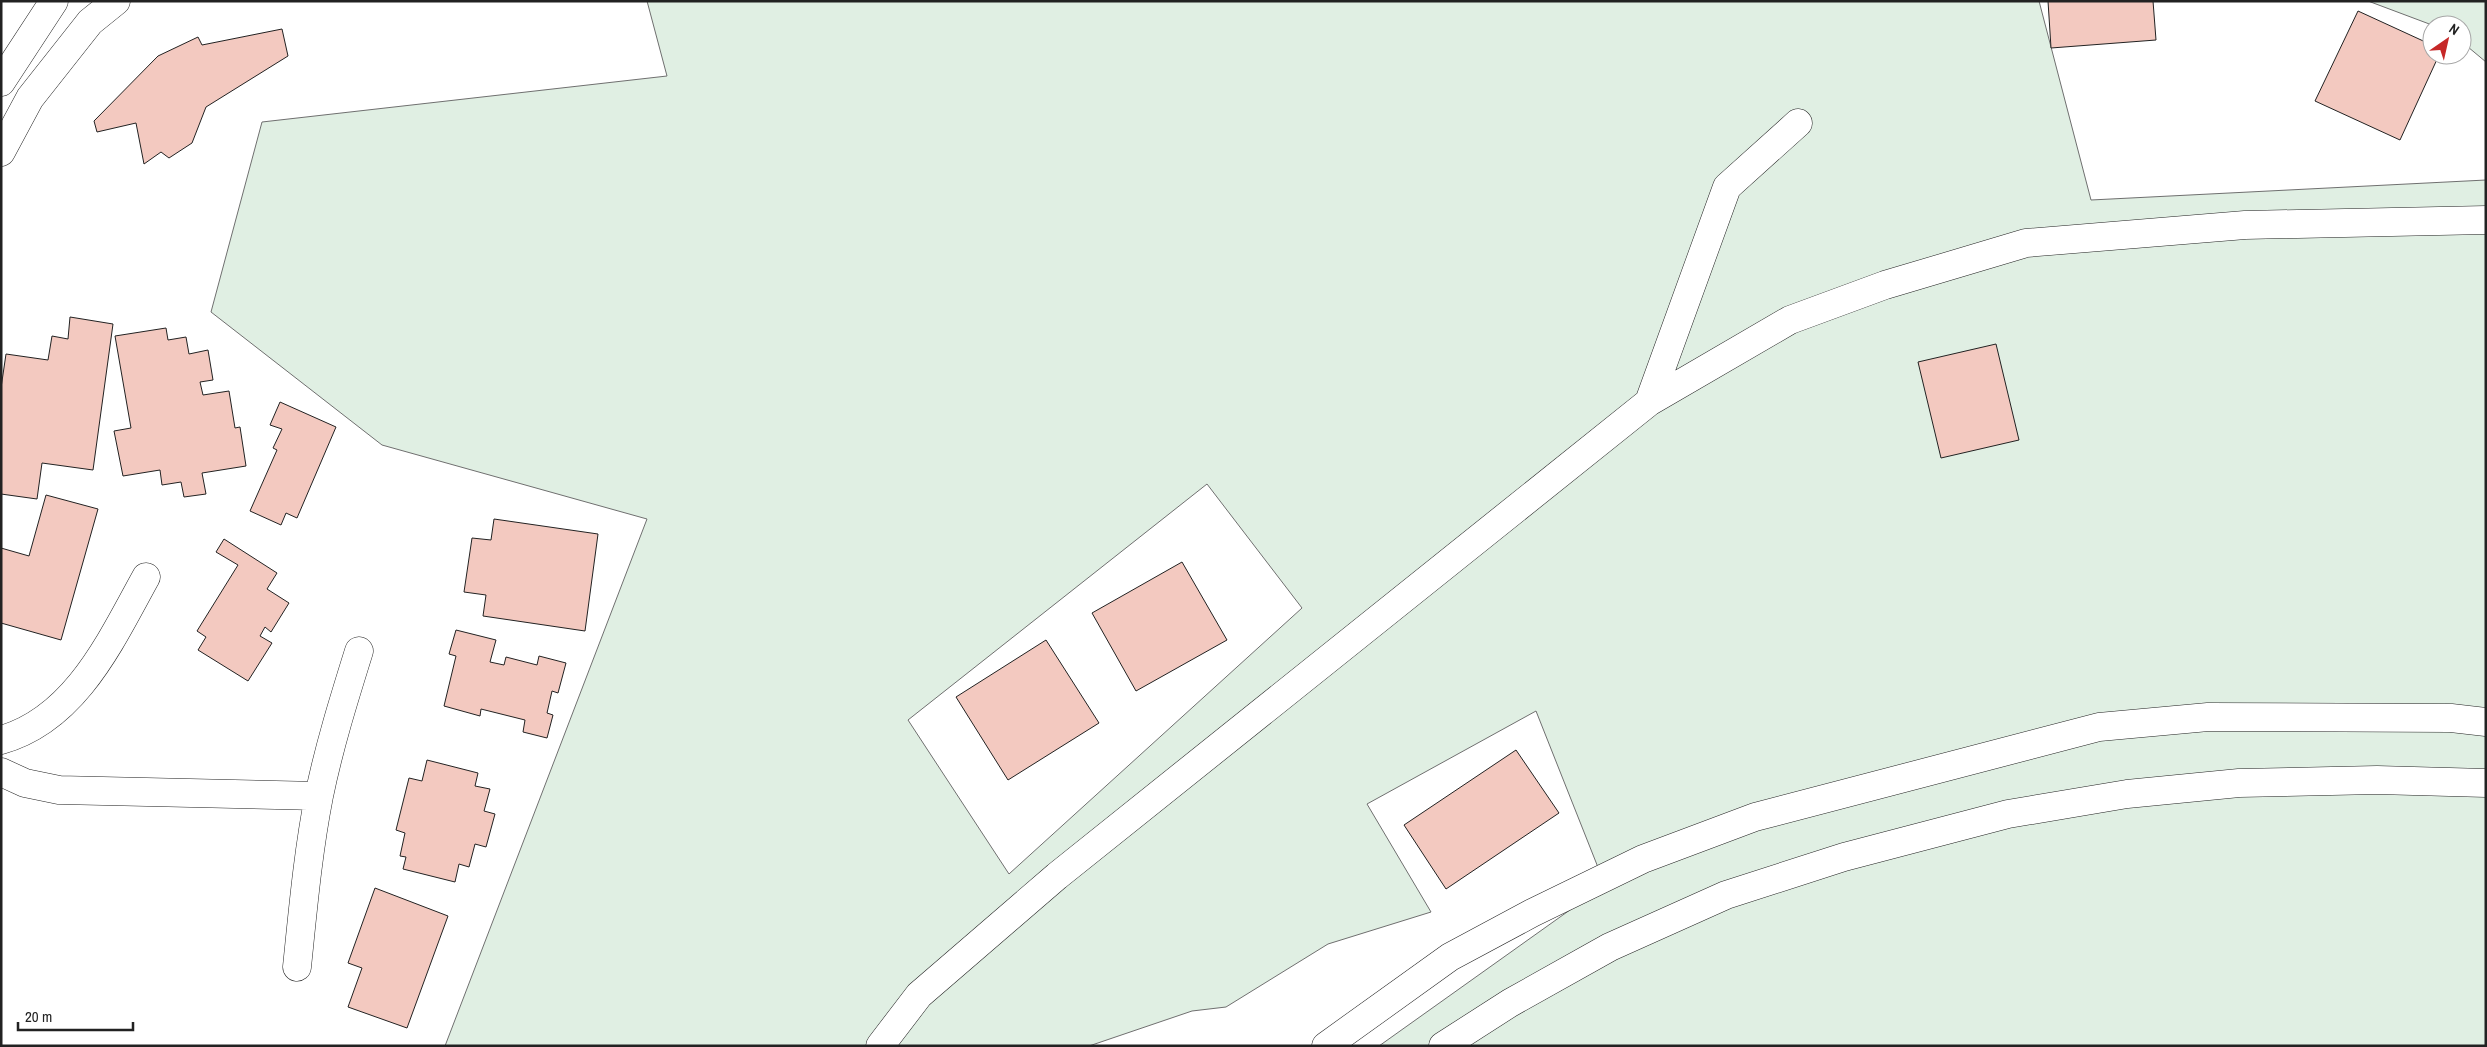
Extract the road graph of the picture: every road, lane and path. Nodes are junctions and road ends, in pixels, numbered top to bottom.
1 (54, 1) edge
2 (116, 1) edge
3 (1, 82) edge
4 (1798, 123) dead end
5 (1, 152) edge
6 (2486, 220) edge
7 (1649, 402) junction
8 (146, 577) dead end
9 (358, 651) dead end
10 (2486, 722) edge
11 (1, 740) edge
12 (1, 772) edge
13 (2486, 783) edge
14 (319, 796) junction
15 (296, 966) dead end
16 (880, 1046) edge
17 (1326, 1046) edge
18 (1443, 1046) edge

1 - 3 main road
2 - 5 main road
4 - 7 main road
6 - 7 main road
7 - 16 main road
8 - 11 main road
9 - 14 main road
10 - 17 main road
12 - 14 main road
13 - 18 main road
14 - 15 main road

